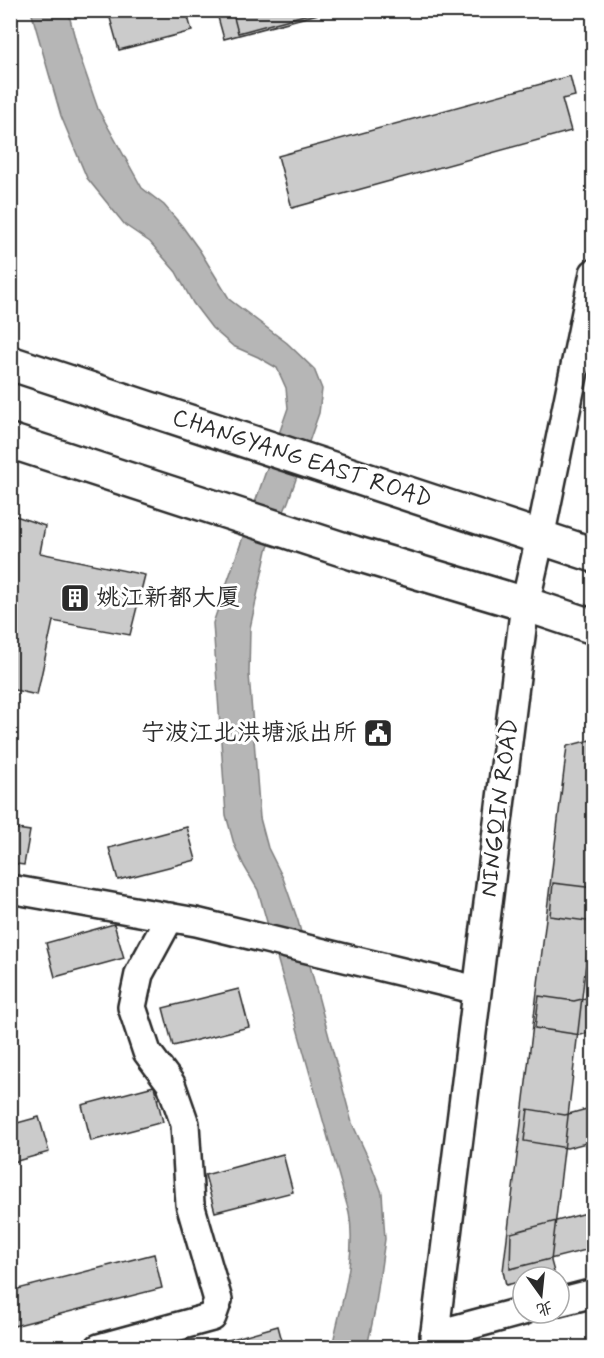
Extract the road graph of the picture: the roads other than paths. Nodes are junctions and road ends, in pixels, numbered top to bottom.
1 (594, 273) edge
2 (10, 363) edge
3 (10, 441) edge
4 (540, 538) junction
5 (594, 555) edge
6 (525, 604) junction
7 (594, 627) edge
8 (10, 889) edge
9 (170, 917) junction
10 (477, 990) junction
11 (594, 1293) edge
12 (571, 1299) edge
13 (511, 1315) edge
14 (434, 1341) edge
15 (99, 1347) edge

1 - 4 street, NINGQIN ROAD
2 - 4 main road, CHANGYANG EAST ROAD
3 - 6 main road
4 - 5 main road, CHANGYANG EAST ROAD
4 - 6 street, NINGQIN ROAD
6 - 7 main road
6 - 10 street, NINGQIN ROAD
8 - 9 street
9 - 10 street
9 - 15 street
10 - 14 street, NINGQIN ROAD
11 - 12 street
13 - 14 street

